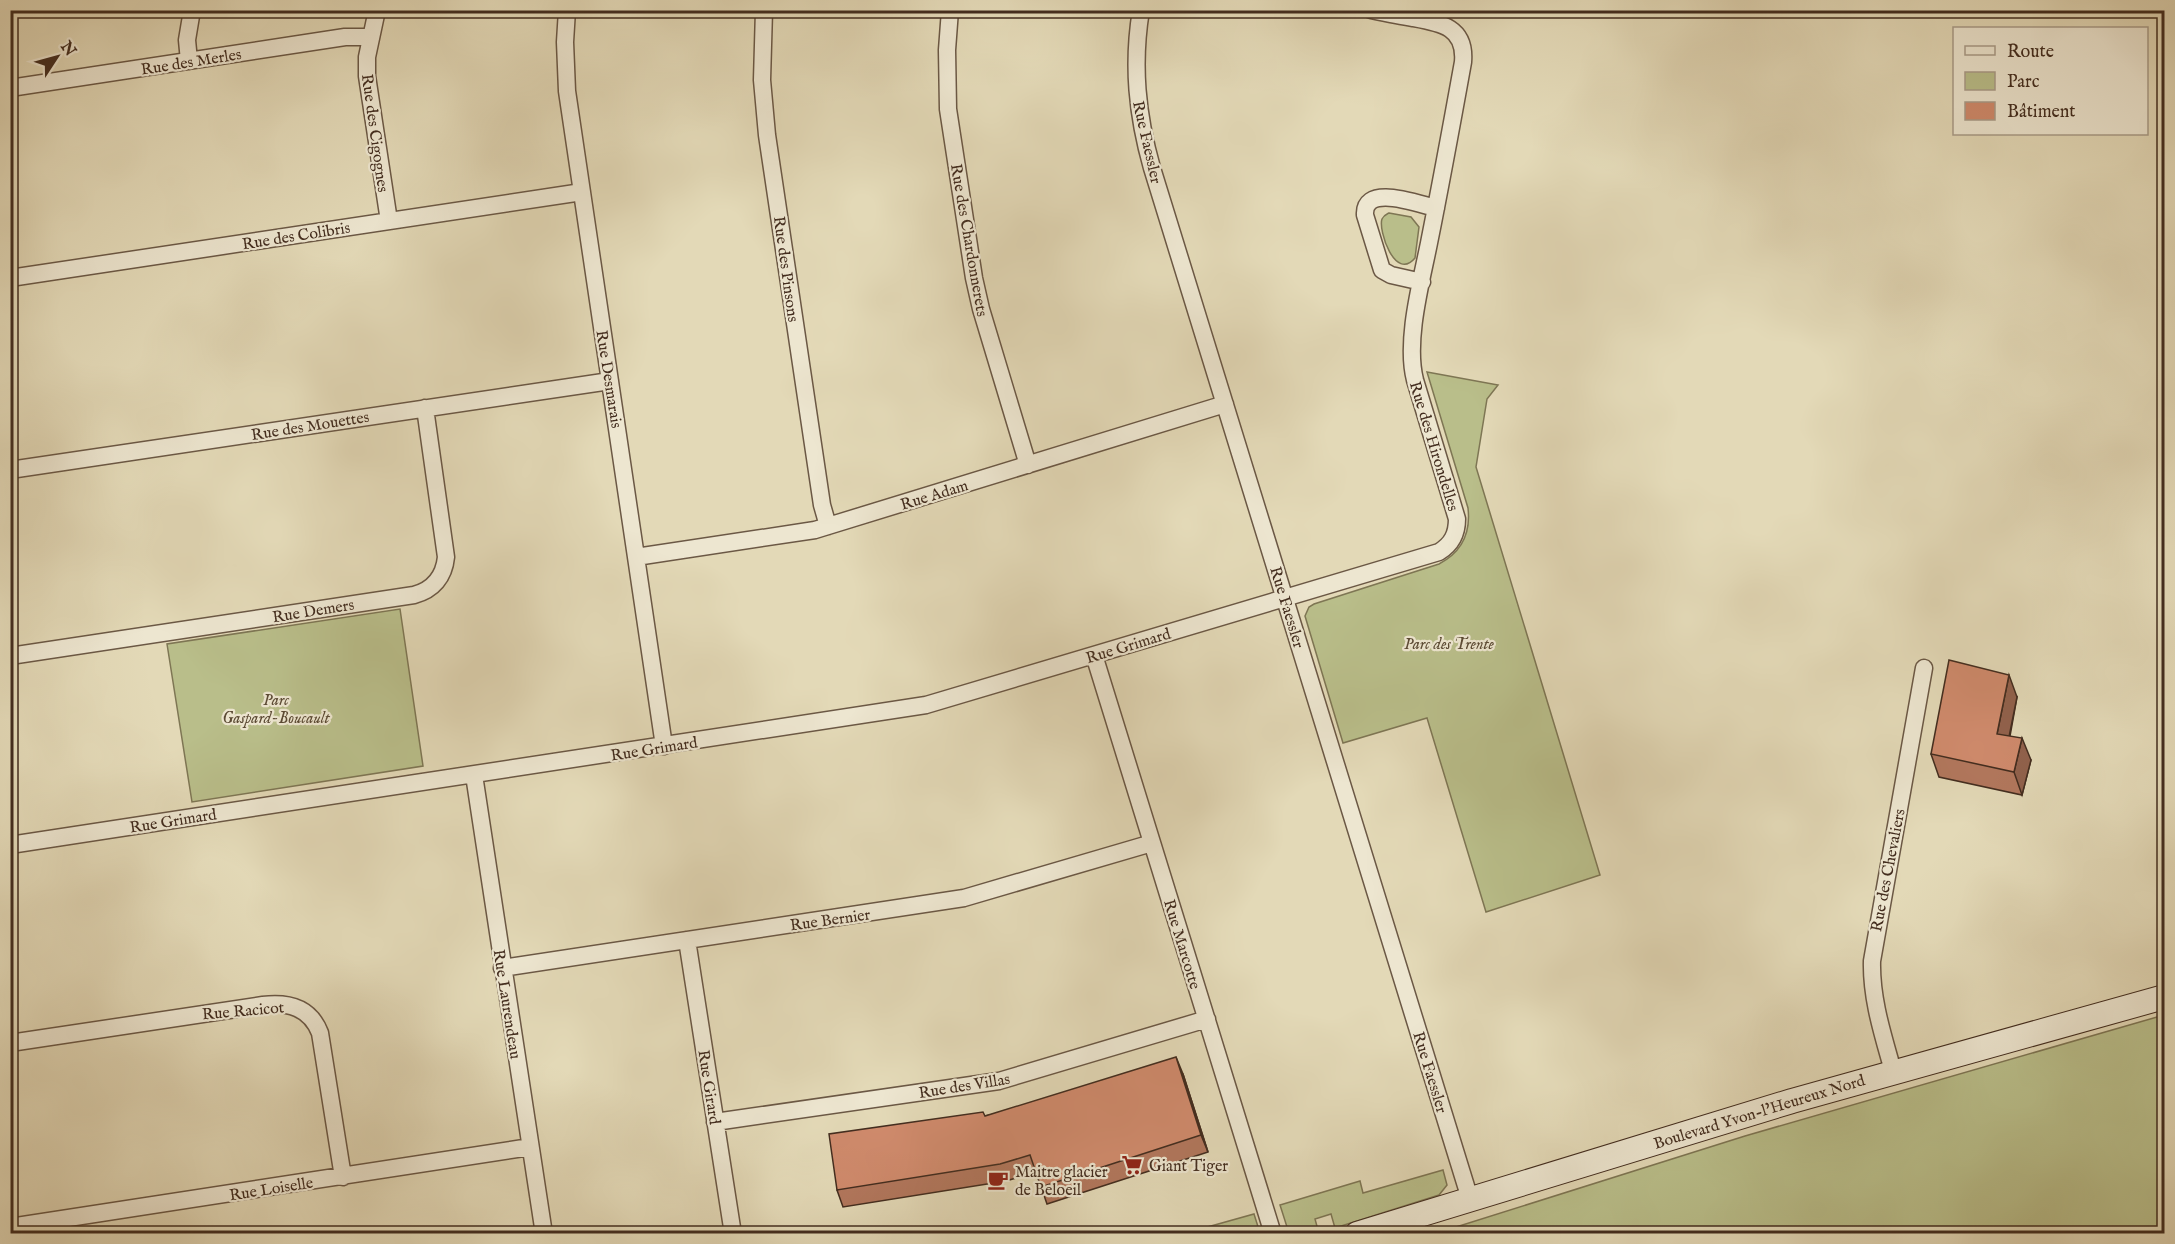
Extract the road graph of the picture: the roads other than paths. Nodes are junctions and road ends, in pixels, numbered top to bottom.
1 (192, 10) edge
2 (377, 10) edge
3 (567, 10) edge
4 (764, 10) edge
5 (950, 10) edge
6 (1141, 10) edge
7 (1371, 10) edge
8 (371, 37) junction
9 (189, 61) junction
10 (10, 88) edge
11 (582, 192) junction
12 (1436, 208) junction
13 (389, 221) junction
14 (10, 278) edge
15 (1422, 282) junction
16 (610, 381) junction
17 (1225, 404) junction
18 (425, 408) junction
19 (1028, 465) junction
20 (10, 470) edge
21 (828, 526) junction
22 (636, 557) junction
23 (1285, 598) junction
24 (1094, 655) junction
25 (10, 656) edge
26 (1924, 668) dead end
27 (664, 746) junction
28 (474, 775) junction
29 (1152, 843) junction
30 (10, 845) edge
31 (687, 940) junction
32 (502, 968) junction
33 (2164, 997) edge
34 (1207, 1019) junction
35 (10, 1042) edge
36 (1893, 1071) junction
37 (715, 1122) junction
38 (530, 1147) junction
39 (343, 1177) junction
40 (1470, 1199) junction
41 (10, 1227) edge
42 (544, 1233) edge
43 (733, 1233) edge
44 (1273, 1233) edge
45 (1357, 1233) edge

1 - 9 street
2 - 8 street, Rue des Cigognes
3 - 11 street, Rue Desmarais
4 - 21 street, Rue des Pinsons
5 - 19 street, Rue des Chardonnerets
6 - 17 street, Rue Faessler
7 - 12 street, Rue des Hirondelles
8 - 9 street, Rue des Merles
8 - 13 street, Rue des Cigognes
9 - 10 street, Rue des Merles
11 - 13 street, Rue des Colibris
11 - 16 street, Rue Desmarais
12 - 15 street, Rue des Hirondelles
12 - 15 street
13 - 14 street, Rue des Colibris
15 - 23 street, Rue des Hirondelles
16 - 18 street, Rue des Mouettes
16 - 22 street, Rue Desmarais
17 - 19 street, Rue Adam
17 - 23 street, Rue Faessler
18 - 20 street, Rue des Mouettes
18 - 25 street, Rue Demers
19 - 21 street, Rue Adam
21 - 22 street, Rue Adam
22 - 27 street, Rue Desmarais
23 - 24 street, Rue Grimard
23 - 40 street, Rue Faessler
24 - 27 street, Rue Grimard
24 - 29 street, Rue Marcotte
26 - 36 street, Rue des Chevaliers
27 - 28 street, Rue Grimard
28 - 30 street, Rue Grimard
28 - 32 street, Rue Laurendeau
29 - 31 street, Rue Bernier
29 - 34 street, Rue Marcotte
31 - 32 street, Rue Bernier
31 - 37 street, Rue Girard
32 - 38 street, Rue Laurendeau
33 - 36 street, Boulevard Yvon-l'Heureux Nord
34 - 37 street, Rue des Villas
34 - 44 street, Rue Marcotte
35 - 39 street, Rue Racicot
36 - 40 street, Boulevard Yvon-l'Heureux Nord
37 - 43 street, Rue Girard
38 - 39 street, Rue Loiselle
38 - 42 street, Rue Laurendeau
39 - 41 street, Rue Loiselle
40 - 45 street, Boulevard Yvon-l'Heureux Nord

